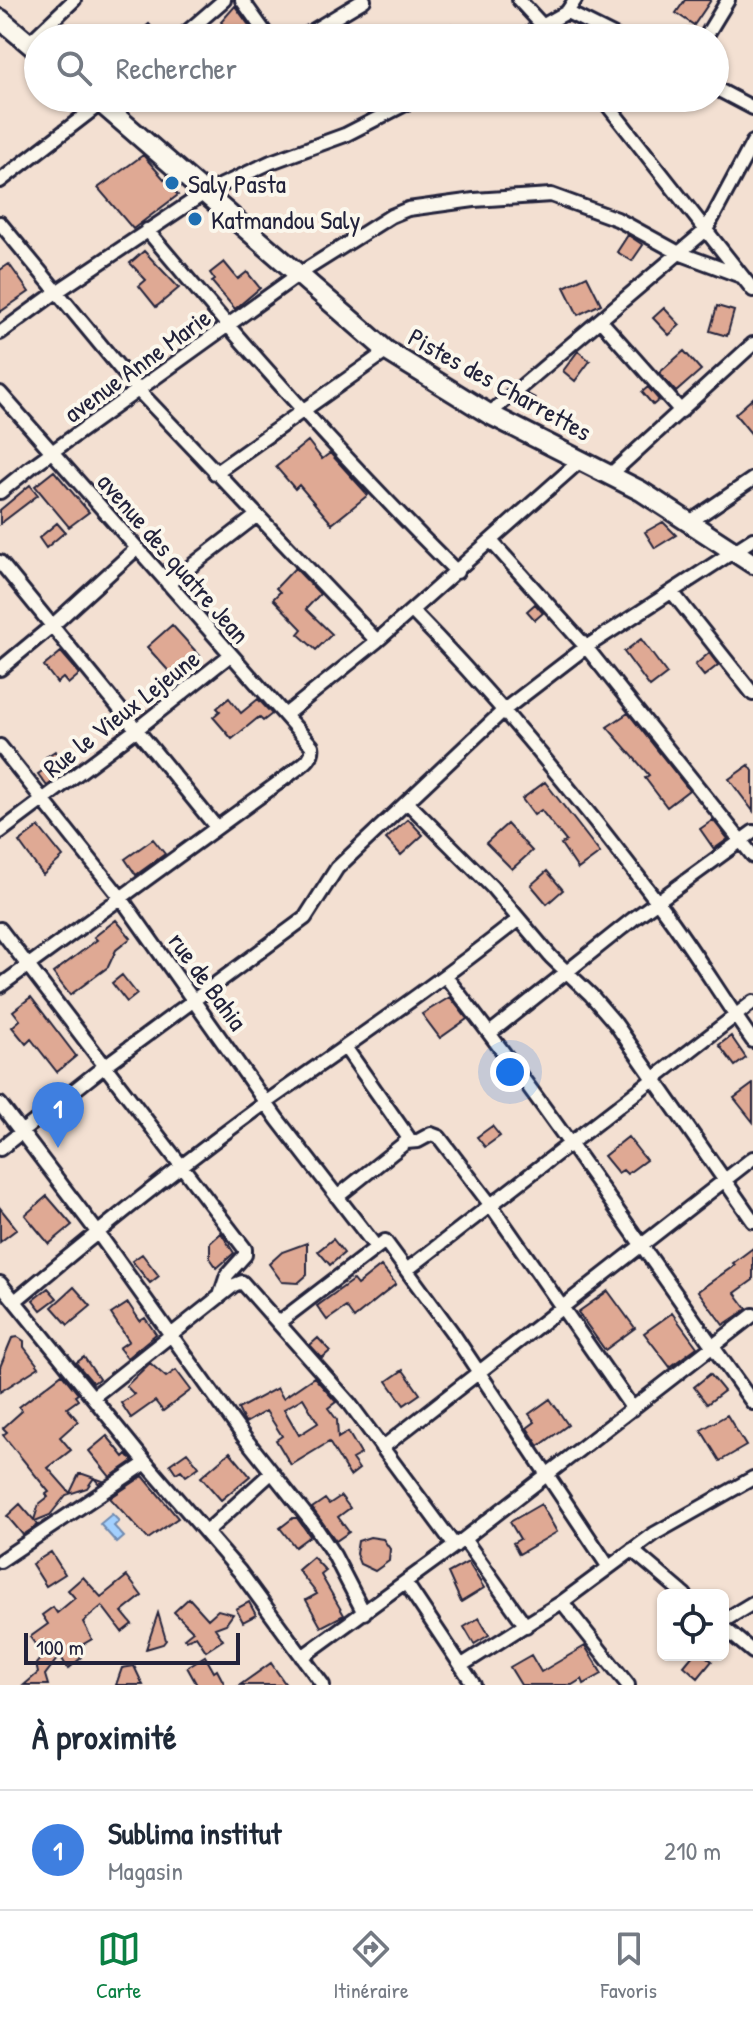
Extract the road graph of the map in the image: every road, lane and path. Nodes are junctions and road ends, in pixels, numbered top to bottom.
1 (74, 0) edge
2 (224, 0) edge
3 (242, 0) edge
4 (364, 0) edge
5 (519, 0) edge
6 (575, 0) edge
7 (728, 0) edge
8 (567, 12) junction
9 (0, 19) edge
10 (54, 24) edge
11 (196, 24) edge
12 (259, 24) edge
13 (324, 24) edge
14 (543, 24) edge
15 (546, 24) edge
16 (591, 24) edge
17 (713, 24) edge
18 (24, 39) edge
19 (729, 95) edge
20 (753, 108) edge
21 (86, 112) edge
22 (114, 112) edge
23 (390, 112) edge
24 (613, 112) edge
25 (753, 142) edge
26 (0, 181) edge
27 (203, 194) junction
28 (0, 223) edge
29 (147, 230) junction
30 (706, 230) junction
31 (679, 253) junction
32 (299, 274) junction
33 (741, 276) junction
34 (753, 290) edge
35 (55, 293) junction
36 (600, 320) junction
37 (228, 327) junction
38 (0, 333) edge
39 (753, 344) edge
40 (387, 351) junction
41 (138, 390) junction
42 (0, 393) edge
43 (302, 411) junction
44 (681, 411) junction
45 (489, 414) junction
46 (53, 453) junction
47 (581, 460) junction
48 (215, 473) junction
49 (610, 475) junction
50 (753, 479) edge
51 (0, 492) edge
52 (256, 516) junction
53 (690, 522) junction
54 (753, 539) edge
55 (492, 542) junction
56 (136, 549) junction
57 (735, 551) junction
58 (0, 562) edge
59 (753, 564) edge
60 (457, 572) junction
61 (168, 584) junction
62 (672, 592) junction
63 (412, 611) junction
64 (53, 625) junction
65 (377, 641) junction
66 (586, 647) junction
67 (229, 656) junction
68 (0, 669) edge
69 (753, 694) edge
70 (504, 710) junction
71 (285, 715) junction
72 (137, 729) junction
73 (0, 746) edge
74 (44, 800) junction
75 (408, 803) junction
76 (216, 827) junction
77 (0, 832) edge
78 (753, 832) edge
79 (742, 841) junction
80 (753, 856) edge
81 (121, 898) junction
82 (658, 902) junction
83 (519, 919) junction
84 (0, 929) edge
85 (27, 965) junction
86 (565, 971) junction
87 (446, 977) junction
88 (0, 986) edge
89 (195, 1000) junction
90 (753, 1002) edge
91 (735, 1015) junction
92 (490, 1033) junction
93 (753, 1041) edge
94 (345, 1047) junction
95 (106, 1065) junction
96 (653, 1079) junction
97 (266, 1103) junction
98 (0, 1104) edge
99 (21, 1132) junction
100 (406, 1142) junction
101 (570, 1142) junction
102 (0, 1149) edge
103 (753, 1158) edge
104 (182, 1165) junction
105 (724, 1180) junction
106 (337, 1197) junction
107 (490, 1204) junction
108 (753, 1221) edge
109 (98, 1233) junction
110 (639, 1246) junction
111 (376, 1247) junction
112 (408, 1269) junction
113 (0, 1283) edge
114 (220, 1296) junction
115 (15, 1301) junction
116 (561, 1307) junction
117 (753, 1315) edge
118 (278, 1323) junction
119 (170, 1336) junction
120 (712, 1347) junction
121 (479, 1372) junction
122 (93, 1397) junction
123 (753, 1403) edge
124 (633, 1409) junction
125 (382, 1448) junction
126 (146, 1463) junction
127 (271, 1473) junction
128 (547, 1476) junction
129 (753, 1478) edge
130 (206, 1532) junction
131 (460, 1543) junction
132 (632, 1550) junction
133 (0, 1561) edge
134 (608, 1566) junction
135 (406, 1583) junction
136 (678, 1589) edge
137 (562, 1602) junction
138 (753, 1603) edge
139 (364, 1613) junction
140 (729, 1617) edge
141 (526, 1626) junction
142 (729, 1632) edge
143 (753, 1652) edge
144 (302, 1657) junction
145 (462, 1665) junction
146 (323, 1685) edge
147 (474, 1685) edge
148 (628, 1685) edge

1 - 10 street
2 - 11 street
3 - 12 street
4 - 13 street
5 - 14 street
6 - 8 street
7 - 17 street
8 - 15 street
8 - 16 street
9 - 18 main road
19 - 20 street
21 - 26 street
22 - 27 main road, Pistes des Charrettes
23 - 27 street
24 - 30 street
25 - 30 street
27 - 29 street
27 - 32 main road, Pistes des Charrettes
28 - 35 street
29 - 35 street
29 - 37 street
30 - 31 street
30 - 33 street
31 - 32 street, avenue Anne Marie
31 - 33 street, avenue Anne Marie
31 - 36 street
32 - 37 street, avenue Anne Marie
32 - 40 main road, Pistes des Charrettes
33 - 34 street
35 - 38 street
35 - 41 street
36 - 44 street
36 - 45 street
37 - 41 street, avenue Anne Marie
37 - 43 street
39 - 44 street
40 - 43 street
40 - 45 main road, Pistes des Charrettes
41 - 46 street, avenue Anne Marie
41 - 48 street
42 - 46 street, avenue des quatre Jean
43 - 48 street
43 - 60 street
44 - 49 street
45 - 47 main road, Pistes des Charrettes
46 - 51 street, avenue Anne Marie
46 - 56 street, avenue des quatre Jean
47 - 49 main road, Pistes des Charrettes
47 - 55 street
48 - 52 street
49 - 53 main road, Pistes des Charrettes
50 - 53 street
52 - 61 street
52 - 65 street
53 - 57 main road, Pistes des Charrettes
54 - 57 street
55 - 60 street
55 - 66 street
56 - 61 street, avenue des quatre Jean
56 - 64 street
57 - 59 main road, Pistes des Charrettes
57 - 62 street
58 - 64 street
60 - 63 street
61 - 67 street, avenue des quatre Jean
62 - 66 street
62 - 69 street
63 - 65 street
63 - 70 street
64 - 68 street
64 - 72 street
65 - 71 street
66 - 70 street
66 - 79 street
67 - 71 street, avenue des quatre Jean
67 - 72 street, Rue le Vieux Lejeune
70 - 75 street
70 - 82 street
71 - 76 street, avenue des quatre Jean
72 - 74 street, Rue le Vieux Lejeune
72 - 76 street
73 - 74 street, rue de Bahia
74 - 77 street, Rue le Vieux Lejeune
74 - 81 street, rue de Bahia
75 - 83 street
75 - 89 street
76 - 81 street
78 - 79 street
79 - 80 street
79 - 82 street
81 - 85 street
81 - 89 street, rue de Bahia
82 - 86 street
82 - 91 street
83 - 86 street
83 - 87 street
84 - 85 street
85 - 88 street
85 - 95 street
86 - 92 street
86 - 96 street
87 - 92 street
87 - 94 street
89 - 95 street
89 - 97 street, rue de Bahia
90 - 91 street
91 - 93 street
91 - 96 street
92 - 101 street
94 - 97 street
94 - 100 street
95 - 99 street
95 - 104 street
96 - 101 street
96 - 105 street
97 - 104 street
97 - 106 street, rue de Bahia
98 - 99 street
99 - 102 street
99 - 109 street
100 - 106 street
100 - 107 street
101 - 107 street
101 - 110 street
103 - 105 street
104 - 109 street
104 - 114 street
105 - 108 street
105 - 110 street
106 - 111 street, rue de Bahia
107 - 112 street
107 - 116 street
109 - 115 street
109 - 119 street
110 - 116 street
110 - 120 street
111 - 112 street
111 - 118 street
112 - 121 street
113 - 115 street
114 - 118 street
114 - 119 street
115 - 122 street
116 - 121 street
116 - 124 street
117 - 120 street
118 - 125 street
119 - 122 street
119 - 127 street
120 - 123 street
120 - 124 street
121 - 125 street
121 - 128 street
122 - 126 street
124 - 128 street
125 - 131 street
126 - 130 street
126 - 133 street
127 - 130 street
127 - 139 street
128 - 131 street
128 - 134 street
129 - 132 street
130 - 144 street
131 - 135 street
131 - 141 street
132 - 134 street
132 - 136 street
134 - 137 street
135 - 139 street
135 - 145 street
137 - 141 street
137 - 148 street
138 - 140 street
139 - 144 street
141 - 145 street
142 - 143 street
144 - 146 street
145 - 147 street

